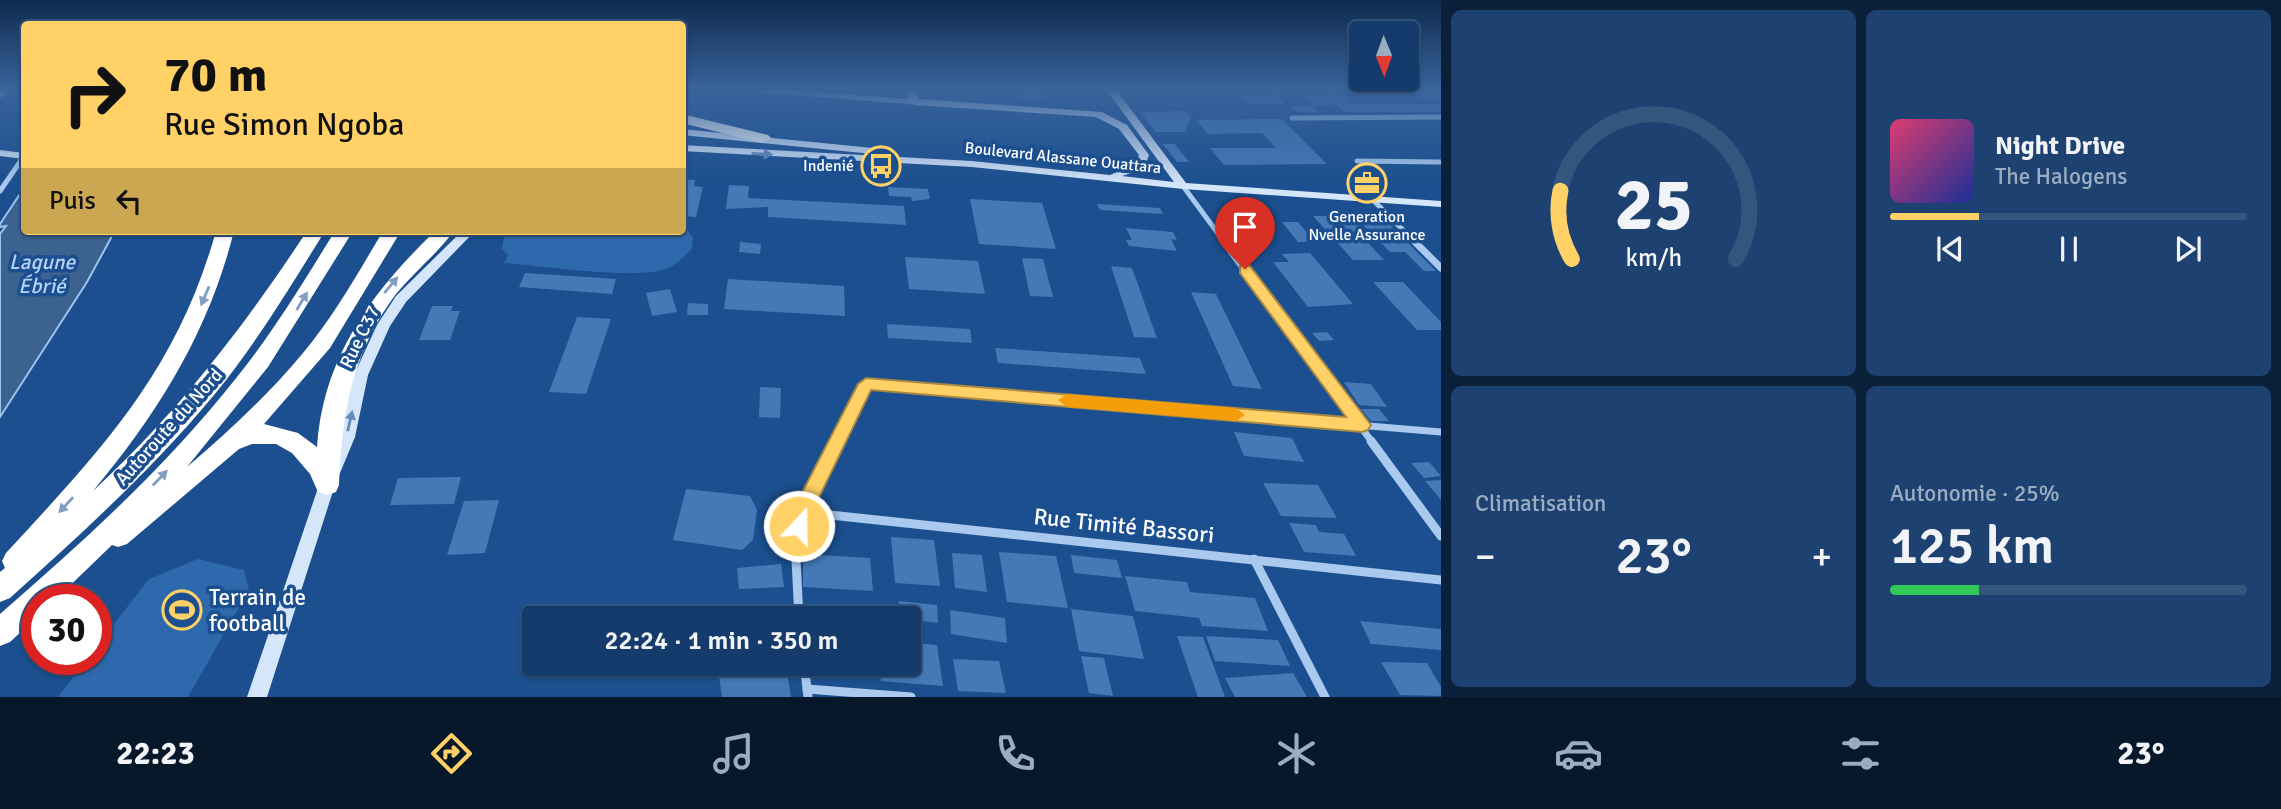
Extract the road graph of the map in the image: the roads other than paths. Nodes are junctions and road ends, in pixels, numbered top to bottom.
1 (692, 121) edge
2 (1114, 121) edge
3 (1135, 121) edge
4 (686, 132) edge
5 (763, 138) junction
6 (686, 149) edge
7 (0, 153) edge
8 (21, 156) edge
9 (21, 160) edge
10 (1357, 161) dead end
11 (1441, 162) edge
12 (972, 164) junction
13 (1095, 177) junction
14 (1183, 186) junction
15 (0, 191) edge
16 (1372, 199) junction
17 (1441, 204) edge
18 (224, 235) edge
19 (297, 235) edge
20 (313, 235) edge
21 (342, 235) edge
22 (389, 235) edge
23 (441, 235) edge
24 (465, 235) edge
25 (1441, 268) edge
26 (261, 315) junction
27 (1362, 425) junction
28 (1441, 432) edge
29 (227, 445) junction
30 (327, 485) junction
31 (802, 512) junction
32 (1441, 536) edge
33 (1254, 559) junction
34 (0, 577) edge
35 (1441, 580) edge
36 (53, 584) edge
37 (56, 584) edge
38 (0, 589) edge
39 (798, 606) edge
40 (21, 614) edge
41 (0, 632) edge
42 (807, 693) edge
43 (257, 697) edge
44 (911, 697) edge
45 (1325, 697) edge

1 - 5 highway
2 - 13 main road
3 - 14 main road
4 - 5 main road
5 - 12 main road
6 -> 12 main road, Boulevard Alassane Ouattara
7 - 8 main road
9 - 15 street
10 - 11 street
12 - 13 main road, Boulevard Alassane Ouattara
13 - 14 main road, Boulevard Alassane Ouattara
14 - 16 main road, Boulevard Alassane Ouattara
14 - 27 street
16 - 17 main road, Boulevard Alassane Ouattara
16 - 25 street
18 -> 34 highway
19 - 26 highway
20 - 26 highway, Autoroute du Nord
36 -> 21 highway, Autoroute du Nord
22 - 29 highway
30 -> 23 highway
30 -> 24 main road, Rue C37
26 - 38 highway, Autoroute du Nord
27 - 28 street
27 - 31 street
27 - 32 street
29 - 30 highway
29 - 37 highway
30 - 43 main road, Rue C37
31 - 33 street, Rue Timité Bassori
31 - 39 street
33 - 35 street, Rue Timité Bassori
33 - 45 street
40 - 41 highway, Autoroute du Nord
42 - 44 street

